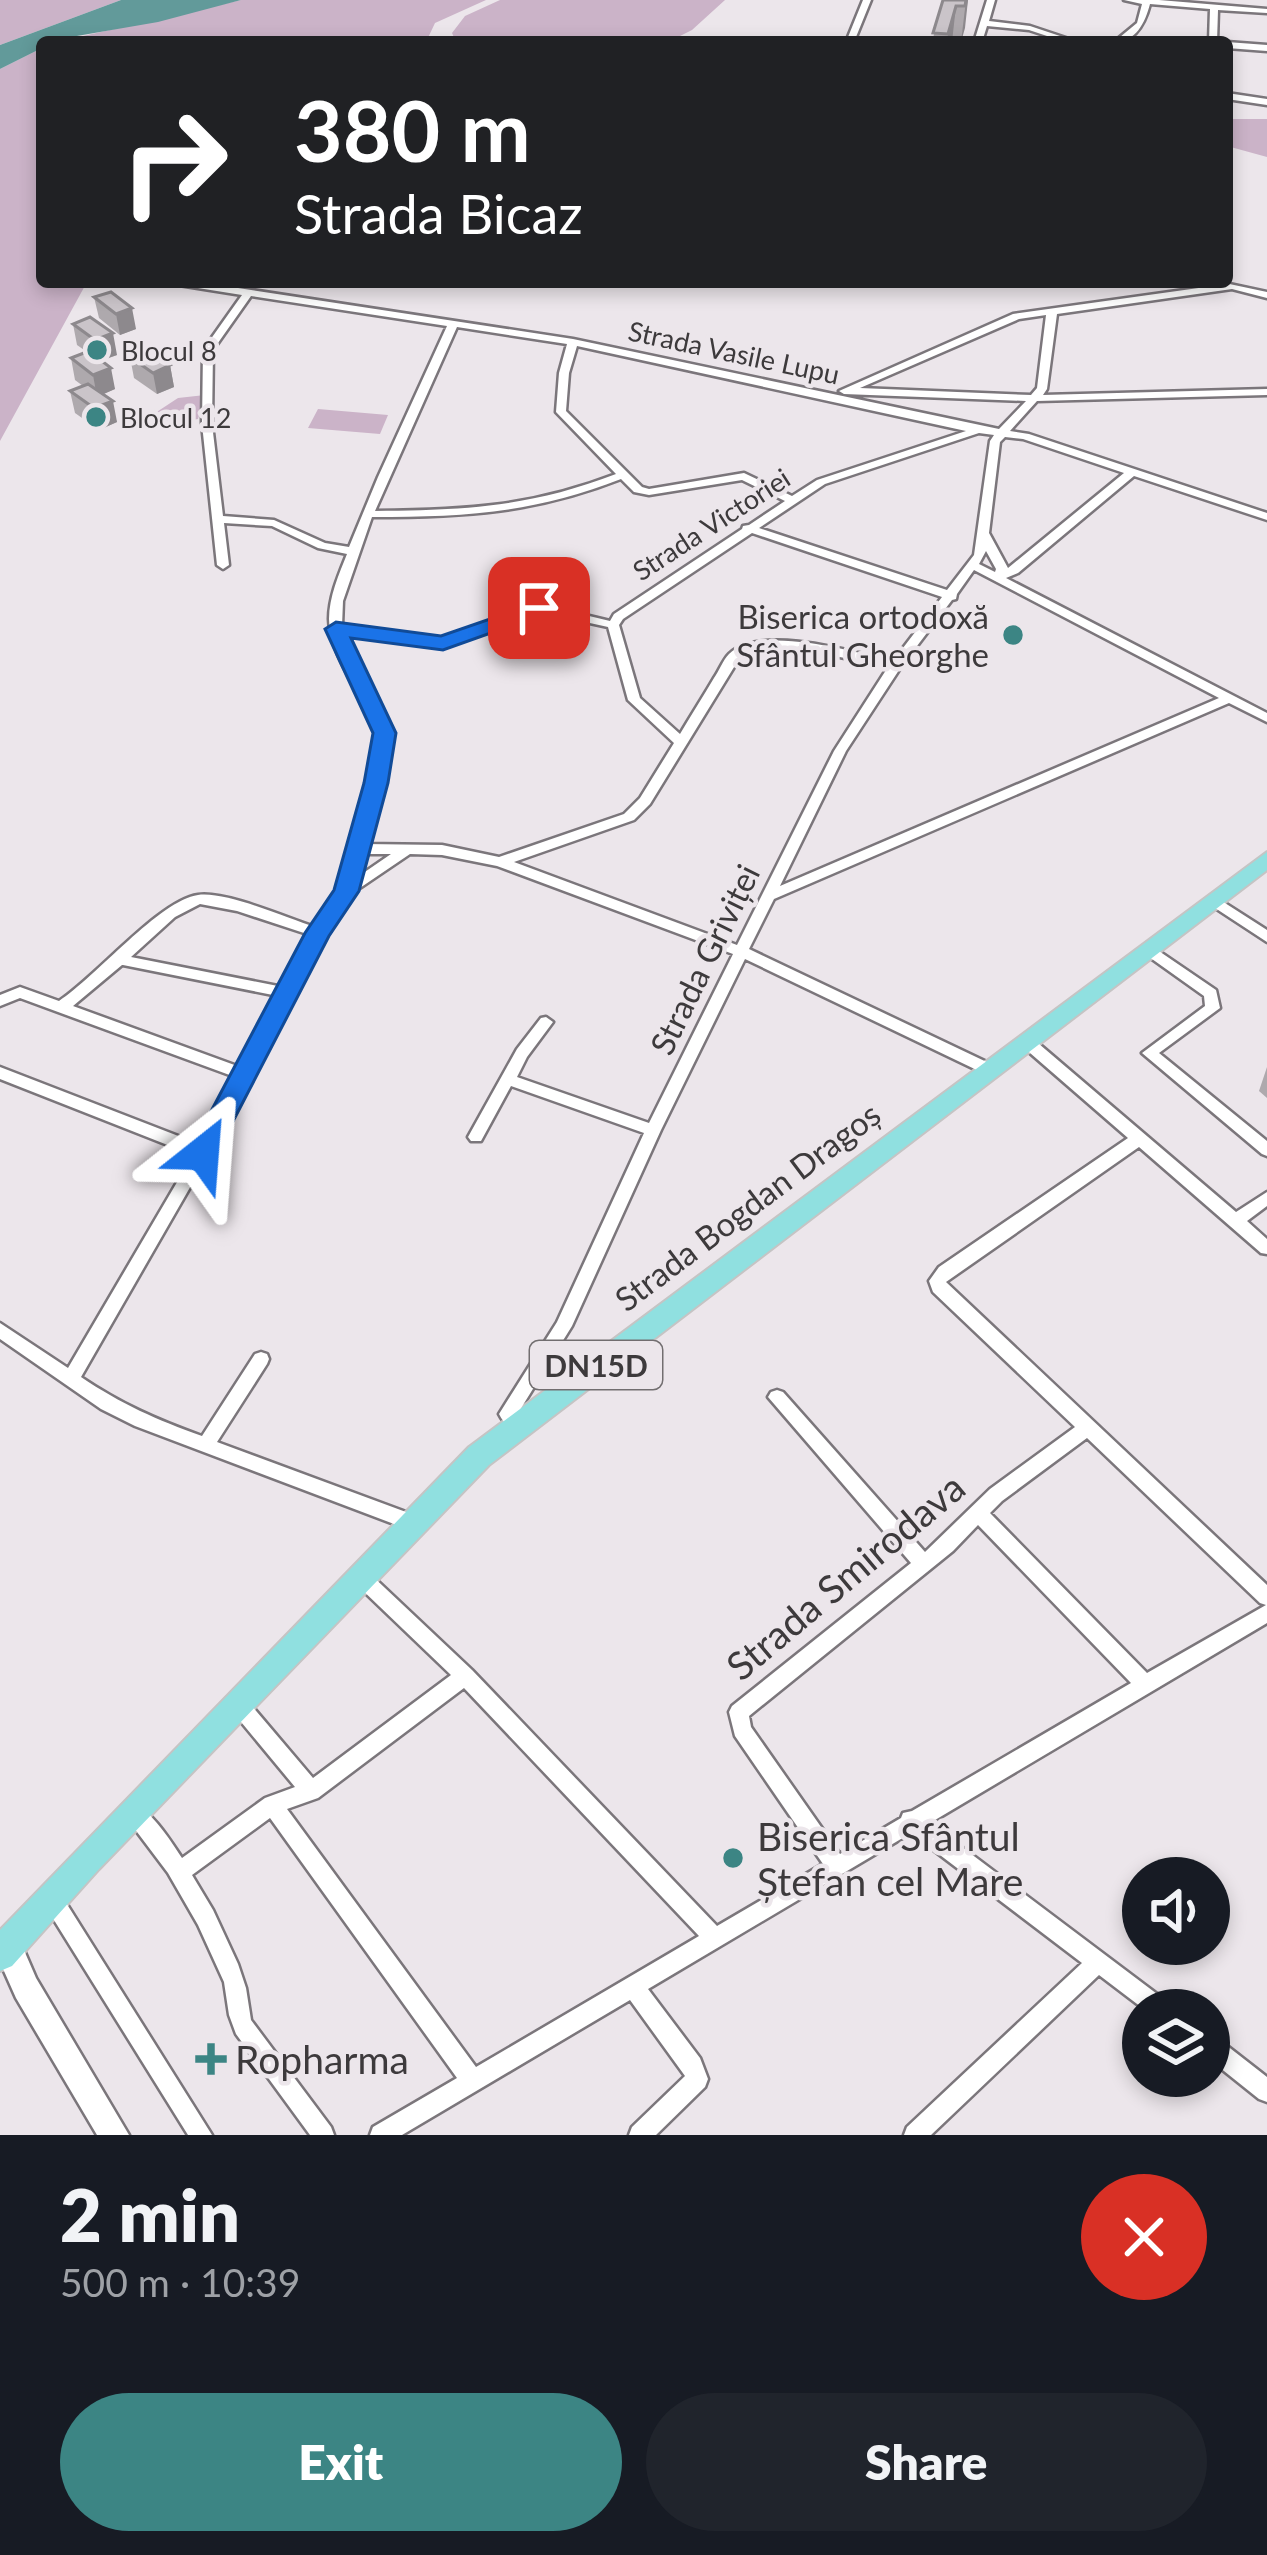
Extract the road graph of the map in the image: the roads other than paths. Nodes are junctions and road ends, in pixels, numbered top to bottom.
1 (867, 0) edge
2 (991, 0) edge
3 (1128, 0) edge
4 (1146, 2) edge
5 (1214, 7) junction
6 (1267, 11) edge
7 (984, 23) junction
8 (852, 36) edge
9 (980, 36) edge
10 (1055, 36) edge
11 (1126, 36) edge
12 (1213, 36) edge
13 (1233, 45) edge
14 (1267, 48) edge
15 (1233, 97) edge
16 (1267, 102) edge
17 (1233, 287) edge
18 (217, 288) edge
19 (301, 288) edge
20 (1205, 288) edge
21 (248, 293) junction
22 (1267, 295) edge
23 (289, 299) junction
24 (1052, 311) junction
25 (454, 322) junction
26 (573, 342) junction
27 (844, 391) junction
28 (1267, 392) edge
29 (830, 398) junction
30 (1038, 398) junction
31 (978, 430) junction
32 (999, 433) junction
33 (1133, 472) junction
34 (622, 475) junction
35 (791, 500) junction
36 (370, 514) junction
37 (1267, 517) edge
38 (218, 519) junction
39 (747, 528) junction
40 (983, 533) junction
41 (352, 551) junction
42 (223, 565) dead end
43 (974, 566) junction
44 (998, 577) junction
45 (952, 596) junction
46 (613, 625) junction
47 (336, 629) junction
48 (896, 665) junction
49 (1230, 698) junction
50 (1267, 718) edge
51 (681, 742) junction
52 (359, 849) junction
53 (407, 850) junction
54 (1267, 859) edge
55 (500, 862) junction
56 (346, 891) junction
57 (772, 895) junction
58 (1214, 901) junction
59 (318, 933) junction
60 (1267, 937) edge
61 (1150, 950) junction
62 (743, 952) junction
63 (123, 960) junction
64 (287, 993) junction
65 (0, 1001) edge
66 (60, 1007) junction
67 (546, 1022) dead end
68 (1027, 1042) junction
69 (988, 1069) junction
70 (0, 1073) edge
71 (245, 1075) junction
72 (507, 1079) junction
73 (653, 1130) junction
74 (476, 1137) dead end
75 (1137, 1140) junction
76 (1267, 1150) edge
77 (203, 1153) junction
78 (1267, 1198) edge
79 (1235, 1221) junction
80 (1267, 1248) edge
81 (0, 1330) edge
82 (261, 1359) dead end
83 (70, 1380) junction
84 (777, 1397) dead end
85 (518, 1424) junction
86 (1086, 1429) junction
87 (206, 1445) junction
88 (978, 1514) junction
89 (411, 1526) junction
90 (923, 1563) junction
91 (361, 1577) junction
92 (1267, 1597) edge
93 (1267, 1612) edge
94 (465, 1676) junction
95 (1146, 1685) junction
96 (238, 1705) junction
97 (310, 1791) junction
98 (272, 1805) junction
99 (132, 1812) junction
100 (910, 1820) junction
101 (836, 1866) junction
102 (179, 1872) junction
103 (51, 1898) junction
104 (715, 1938) junction
105 (2, 1942) edge
106 (1099, 1961) junction
107 (633, 1986) junction
108 (1135, 1989) edge
109 (1230, 2062) edge
110 (472, 2080) junction
111 (1267, 2091) edge
112 (114, 2135) edge
113 (201, 2135) edge
114 (322, 2135) edge
115 (381, 2135) edge
116 (640, 2135) edge
117 (916, 2135) edge

1 - 8 street
2 - 7 street
3 - 4 street
4 - 5 street
4 - 11 street
5 - 6 street
5 - 12 street
7 - 9 street
7 - 10 street
13 - 14 street
15 - 16 street
17 - 22 street
18 - 21 street, Strada Vasile Lupu
19 - 23 street
20 - 24 street
21 - 23 street, Strada Vasile Lupu
21 - 38 street
23 - 25 street, Strada Vasile Lupu
24 - 27 street
24 - 30 street
25 - 26 street, Strada Vasile Lupu
25 - 36 street
26 - 29 street, Strada Vasile Lupu
26 - 34 street
27 - 29 street
27 - 30 street
28 - 30 street
29 - 31 street, Strada Vasile Lupu
30 - 32 street
31 - 32 street, Strada Vasile Lupu
31 - 35 street, Strada Victoriei
32 - 33 street, Strada Vasile Lupu
32 - 40 street, Strada Griviței
33 - 37 street, Strada Vasile Lupu
33 - 44 street
34 - 35 street
34 - 36 street
35 - 39 street, Strada Victoriei
36 - 41 street
38 - 41 street
38 - 42 street
39 - 45 street
39 - 46 street, Strada Victoriei
40 - 43 street, Strada Griviței
40 - 44 street, Strada Griviței
41 - 47 street
43 - 44 street
43 - 45 street, Strada Griviței
44 - 49 street
45 - 48 street, Strada Griviței
46 - 47 street
46 - 51 street, Strada Victoriei
47 - 52 street
48 - 51 street
48 - 57 street, Strada Griviței
49 - 50 street
49 - 57 street
51 - 55 street
52 - 53 street
52 - 56 street
53 - 55 street
53 - 56 street
54 - 58 main road, Strada Bogdan Dragoș / DN15D
55 - 62 street
56 - 59 street
57 - 62 street, Strada Griviței
58 - 60 street
58 - 61 main road, Strada Bogdan Dragoș / DN15D
59 - 63 street
59 - 64 street
61 - 68 main road, Strada Bogdan Dragoș / DN15D
61 - 76 street
62 - 69 street
62 - 73 street, Strada Griviței
63 - 64 street
63 - 66 street
64 - 71 street
65 - 66 street
66 - 71 street
67 - 72 street
68 - 69 main road, Strada Bogdan Dragoș / DN15D
68 - 75 street
69 - 85 main road, Strada Bogdan Dragoș / DN15D
70 - 77 street
71 - 77 street
72 - 73 street
72 - 74 street
73 - 85 street, Strada Griviței
75 - 79 street
75 - 86 street
77 - 83 street
78 - 79 street
79 - 80 street
81 - 83 street
82 - 87 street
83 - 87 street
84 - 90 street
85 - 89 main road, Strada Bogdan Dragoș / DN15D
86 - 88 street, Strada Smirodava
86 - 92 street
87 - 89 street
88 - 90 street, Strada Smirodava
88 - 95 street
89 - 91 main road, Strada Bogdan Dragoș / DN15D
90 - 101 street, Strada Smirodava
91 - 94 street
91 - 96 main road, Strada Bogdan Dragoș / DN15D
93 - 95 street
94 - 97 street
94 - 104 street
95 - 100 street
96 - 97 street
96 - 99 main road, Strada Bogdan Dragoș / DN15D
97 - 98 street
98 - 102 street
98 - 110 street
99 - 102 street
99 - 103 main road, Strada Bogdan Dragoș / DN15D
100 - 101 street
100 - 106 street
101 - 104 street
102 - 114 street
103 - 105 main road, Strada Bogdan Dragoș / DN15D
103 - 113 street
104 - 107 street
105 - 112 main road
106 - 108 street
106 - 117 street
107 - 110 street
107 - 116 street
109 - 111 street
110 - 115 street

